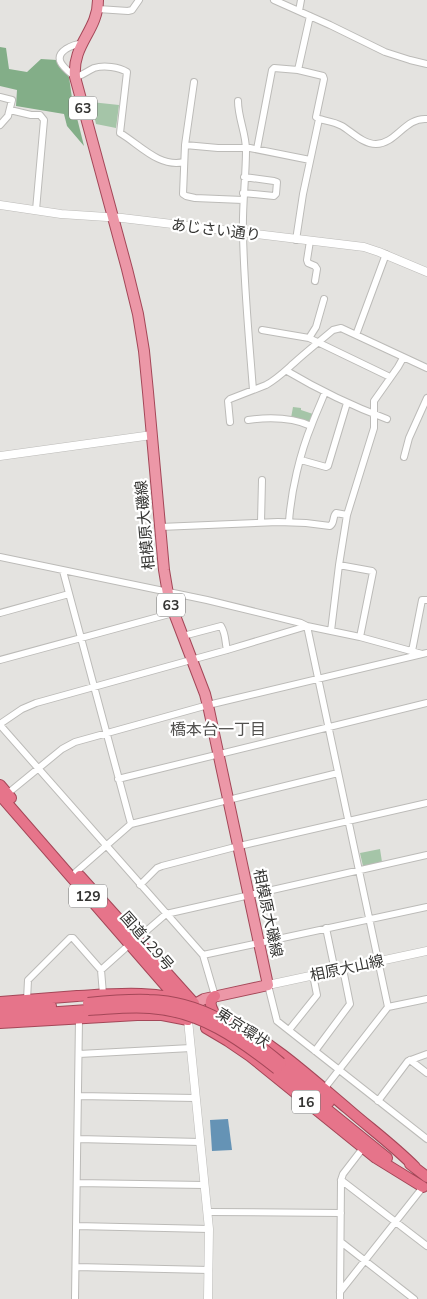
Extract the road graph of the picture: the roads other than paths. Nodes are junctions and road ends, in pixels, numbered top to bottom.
1 (139, 0) edge
2 (274, 0) edge
3 (301, 0) edge
4 (98, 5) edge
5 (299, 11) junction
6 (310, 16) junction
7 (81, 44) junction
8 (427, 64) edge
9 (298, 70) junction
10 (74, 77) junction
11 (194, 82) dead end
12 (0, 97) edge
13 (238, 101) dead end
14 (10, 110) junction
15 (3, 118) edge
16 (319, 119) junction
17 (427, 119) edge
18 (0, 125) edge
19 (185, 145) junction
20 (246, 149) junction
21 (257, 149) junction
22 (310, 160) junction
23 (184, 162) junction
24 (244, 178) junction
25 (243, 197) junction
26 (0, 205) edge
27 (36, 210) junction
28 (113, 218) junction
29 (243, 233) junction
30 (296, 240) junction
31 (310, 241) junction
32 (386, 254) junction
33 (427, 272) edge
34 (315, 280) dead end
35 (324, 299) dead end
36 (262, 330) dead end
37 (356, 335) junction
38 (309, 338) junction
39 (319, 343) junction
40 (403, 358) junction
41 (427, 368) edge
42 (286, 371) junction
43 (390, 377) junction
44 (253, 390) junction
45 (325, 392) junction
46 (427, 398) edge
47 (347, 403) junction
48 (374, 414) junction
49 (387, 419) dead end
50 (248, 420) dead end
51 (230, 422) dead end
52 (311, 426) junction
53 (152, 435) junction
54 (0, 456) edge
55 (404, 457) dead end
56 (301, 460) junction
57 (262, 480) dead end
58 (347, 515) junction
59 (261, 522) junction
60 (289, 522) junction
61 (160, 527) junction
62 (0, 557) edge
63 (339, 565) junction
64 (62, 570) junction
65 (167, 592) junction
66 (68, 594) junction
67 (427, 600) edge
68 (0, 613) edge
69 (174, 613) junction
70 (307, 626) junction
71 (331, 631) junction
72 (183, 636) junction
73 (80, 637) junction
74 (360, 637) junction
75 (227, 650) junction
76 (412, 651) junction
77 (425, 654) edge
78 (0, 660) edge
79 (192, 660) junction
80 (319, 679) junction
81 (94, 688) junction
82 (427, 703) edge
83 (208, 705) junction
84 (0, 724) edge
85 (329, 727) junction
86 (106, 733) junction
87 (219, 754) junction
88 (38, 768) junction
89 (338, 773) junction
90 (118, 779) junction
91 (0, 786) edge
92 (4, 794) edge
93 (228, 800) junction
94 (427, 803) edge
95 (349, 821) junction
96 (131, 824) junction
97 (106, 845) junction
98 (238, 847) junction
99 (427, 855) edge
100 (360, 870) junction
101 (76, 872) junction
102 (140, 885) junction
103 (249, 895) junction
104 (427, 907) edge
105 (166, 914) junction
106 (370, 919) junction
107 (326, 928) junction
108 (134, 942) junction
109 (259, 943) junction
110 (427, 951) edge
111 (203, 955) junction
112 (379, 961) junction
113 (101, 970) junction
114 (339, 970) junction
115 (153, 971) junction
116 (313, 975) junction
117 (268, 985) junction
118 (103, 994) junction
119 (141, 994) junction
120 (215, 996) junction
121 (427, 999) edge
122 (27, 1000) junction
123 (185, 1001) junction
124 (0, 1002) edge
125 (88, 1006) junction
126 (388, 1008) junction
127 (0, 1009) edge
128 (213, 1011) junction
129 (0, 1016) edge
130 (79, 1019) junction
131 (188, 1020) junction
132 (0, 1023) edge
133 (289, 1030) junction
134 (191, 1048) junction
135 (315, 1051) junction
136 (79, 1054) junction
137 (427, 1054) edge
138 (410, 1060) junction
139 (279, 1066) junction
140 (339, 1070) junction
141 (427, 1074) edge
142 (324, 1089) junction
143 (78, 1096) junction
144 (196, 1098) junction
145 (378, 1101) junction
146 (78, 1139) junction
147 (427, 1139) edge
148 (200, 1142) junction
149 (363, 1148) junction
150 (415, 1167) junction
151 (427, 1177) edge
152 (341, 1180) junction
153 (77, 1183) junction
154 (204, 1185) junction
155 (425, 1188) edge
156 (207, 1212) junction
157 (341, 1213) junction
158 (396, 1222) junction
159 (76, 1226) junction
160 (209, 1229) junction
161 (341, 1242) junction
162 (427, 1246) edge
163 (365, 1261) junction
164 (76, 1267) junction
165 (209, 1270) junction
166 (340, 1296) edge
167 (75, 1299) edge
168 (208, 1299) edge
169 (414, 1299) edge

1 - 4 street
2 - 5 street
3 - 5 street
4 - 7 main road, 相模原大磯線 / 63
5 - 6 street
6 - 8 street
6 - 9 street
7 - 10 main road, 相模原大磯線 / 63
7 - 10 street
9 - 16 street
9 - 21 street
10 - 23 street
10 - 28 main road, 相模原大磯線 / 63
11 - 19 street
12 - 14 street
13 - 20 street
14 - 15 street
14 - 27 street
15 - 18 street
16 - 17 street
16 - 22 street
19 - 20 street
19 - 23 street
20 - 21 street
20 - 24 street
21 - 22 street
22 - 30 street
23 - 25 street
24 - 25 street
24 - 25 street
25 - 29 street
26 - 27 street, あじさい通り
27 - 28 street, あじさい通り
28 - 29 street, あじさい通り
28 - 53 main road, 相模原大磯線 / 63
29 - 30 street, あじさい通り
29 - 44 street
30 - 31 street, あじさい通り
31 - 32 street, あじさい通り
31 - 34 street
32 - 33 street, あじさい通り
32 - 37 street
35 - 38 street
36 - 38 street
37 - 39 street
37 - 40 street
38 - 39 street
39 - 42 street
39 - 43 street
40 - 41 street
40 - 43 street
42 - 44 street
42 - 45 street
43 - 48 street
44 - 51 street
45 - 47 street
45 - 52 street
46 - 55 street
47 - 48 street
47 - 56 street
48 - 49 street
48 - 58 street
50 - 52 street
52 - 56 street
53 - 54 street
53 - 61 main road, 相模原大磯線 / 63
56 - 60 street
57 - 59 street
58 - 60 street
58 - 63 street
59 - 60 street
59 - 61 street
61 - 65 main road, 相模原大磯線 / 63
62 - 64 street
63 - 71 street
63 - 74 street
64 - 65 street
64 - 66 street
65 - 69 main road, 相模原大磯線 / 63
65 - 70 street
66 - 68 street
66 - 73 street
67 - 76 street
69 - 72 main road, 相模原大磯線 / 63
69 - 73 street
70 - 71 street
70 - 75 street
70 - 80 street
71 - 74 street
72 - 75 street
72 - 79 main road, 相模原大磯線 / 63
73 - 78 street
73 - 81 street
74 - 76 street
75 - 79 street
76 - 77 street
77 - 80 street
79 - 81 street
79 - 83 main road, 相模原大磯線 / 63
80 - 83 street
80 - 85 street
81 - 84 street
81 - 86 street
82 - 85 street
83 - 86 street
83 - 87 main road, 相模原大磯線 / 63
84 - 88 street
85 - 87 street
85 - 89 street
86 - 88 street
86 - 90 street
87 - 90 street
87 - 93 main road, 相模原大磯線 / 63
88 - 92 street
88 - 97 street
89 - 93 street
89 - 95 street
90 - 96 street
91 - 92 highway, 国道129号 / 129
92 - 101 highway, 国道129号 / 129
92 - 108 highway, 国道129号 / 129
93 - 96 street
93 - 98 main road, 相模原大磯線 / 63
94 - 95 street
95 - 98 street
95 - 100 street
96 - 97 street
97 - 101 street
97 - 102 street
98 - 102 street
98 - 103 main road, 相模原大磯線 / 63
99 - 100 street
100 - 103 street
100 - 106 street
101 - 108 highway, 国道129号 / 129
102 - 105 street
103 - 105 street
103 - 109 main road, 相模原大磯線 / 63
104 - 106 street
105 - 108 street
105 - 111 street
106 - 107 street
106 - 112 street
107 - 109 street
107 - 114 street
108 - 113 street
108 - 115 highway, 国道129号 / 129
108 - 123 highway, 国道129号 / 129
109 - 111 street
109 - 117 main road, 相模原大磯線 / 63
110 - 112 street, 相原大山線
111 - 120 street
112 - 114 street, 相原大山線
112 - 126 street
113 - 118 street
113 - 122 street
114 - 116 street, 相原大山線
114 - 135 street
115 - 119 highway
115 - 123 highway, 国道129号 / 129
116 - 117 street, 相原大山線
116 - 133 street
117 - 120 main road
117 - 133 street
118 - 119 highway
118 - 122 highway
119 - 123 highway
120 - 123 main road
120 - 128 highway
121 - 126 street
122 - 124 highway
123 - 128 highway
123 - 131 main road
123 - 131 highway, 国道129号 / 129
125 - 127 highway, 東京環状 / 16
125 - 129 highway, 東京環状 / 16
125 - 139 highway, 東京環状 / 16, bridge
126 - 140 street
128 - 142 highway
130 - 131 highway, 16
130 - 132 highway, 16
130 - 136 street
131 - 134 street
131 - 149 highway, 16
133 - 135 street
134 - 136 street
134 - 144 street
135 - 140 street
136 - 143 street
137 - 138 street
138 - 141 street
138 - 145 street
139 - 150 highway, 東京環状 / 16
139 - 155 highway, 東京環状 / 16
140 - 142 street
140 - 145 street
142 - 150 highway
143 - 144 street
143 - 146 street
144 - 148 street
145 - 147 street
146 - 148 street
146 - 153 street
148 - 154 street
149 - 152 street
149 - 155 highway, 16
150 - 151 highway, 東京環状 / 16
152 - 157 street
152 - 158 street
153 - 154 street
153 - 159 street
154 - 156 street
155 - 158 street
156 - 157 street
156 - 160 street
157 - 161 street
158 - 162 street
158 - 163 street
159 - 160 street
159 - 164 street
160 - 165 street
161 - 163 street
161 - 166 street
163 - 166 street
163 - 169 street
164 - 165 street
164 - 167 street
165 - 168 street

